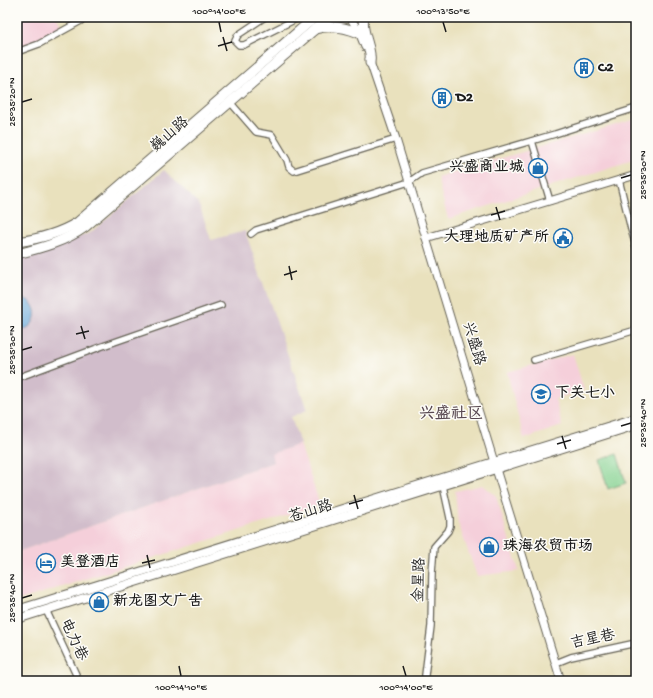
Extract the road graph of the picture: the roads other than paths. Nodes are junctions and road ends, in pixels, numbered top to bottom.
1 (88, 17) edge
2 (265, 17) edge
3 (301, 17) edge
4 (310, 17) edge
5 (315, 17) edge
6 (329, 17) edge
7 (350, 17) edge
8 (364, 17) edge
9 (303, 28) junction
10 (314, 30) junction
11 (359, 33) junction
12 (17, 52) edge
13 (370, 63) junction
14 (230, 102) junction
15 (636, 108) edge
16 (396, 139) junction
17 (532, 141) junction
18 (636, 175) edge
19 (619, 180) junction
20 (409, 182) junction
21 (550, 201) junction
22 (75, 229) junction
23 (252, 234) dead end
24 (426, 238) junction
25 (33, 240) junction
26 (17, 242) edge
27 (636, 246) edge
28 (35, 249) junction
29 (17, 254) edge
30 (221, 305) dead end
31 (636, 330) edge
32 (534, 360) dead end
33 (17, 378) edge
34 (636, 418) edge
35 (636, 425) edge
36 (495, 465) junction
37 (443, 486) junction
38 (17, 610) edge
39 (46, 610) junction
40 (17, 619) edge
41 (636, 643) edge
42 (556, 662) junction
43 (79, 681) edge
44 (426, 681) edge
45 (561, 681) edge

1 - 12 street
2 - 3 street
3 - 9 street
4 - 9 main road
5 - 9 main road, 巍山路
6 - 10 main road, 巍山路
7 - 11 street, 兴盛路
8 - 13 main road
9 - 22 main road, 巍山路
10 - 11 main road
10 - 14 main road, 巍山路
11 - 13 street, 兴盛路
13 - 16 street, 兴盛路
14 - 16 street
14 - 22 main road, 巍山路
15 - 17 street
16 - 20 street, 兴盛路
17 - 20 street
17 - 21 street
18 - 19 street
19 - 21 street
19 - 27 street
20 - 23 street
20 - 24 street, 兴盛路
21 - 24 street
22 - 25 main road, 巍山路
22 - 28 main road, 巍山路
24 - 36 street, 兴盛路
25 - 26 main road, 巍山路
25 - 28 main road
28 - 29 main road, 巍山路
30 - 33 street
31 - 32 street
34 - 36 main road, 苍山路
35 - 36 main road, 苍山路
36 - 37 main road, 苍山路
36 - 38 main road, 苍山路
36 - 42 street, 兴盛路
37 - 39 main road, 苍山路
37 - 44 street, 金星路
39 - 40 main road, 苍山路
39 - 43 street, 电力巷
41 - 42 street, 吉星巷
42 - 45 street, 兴盛路

